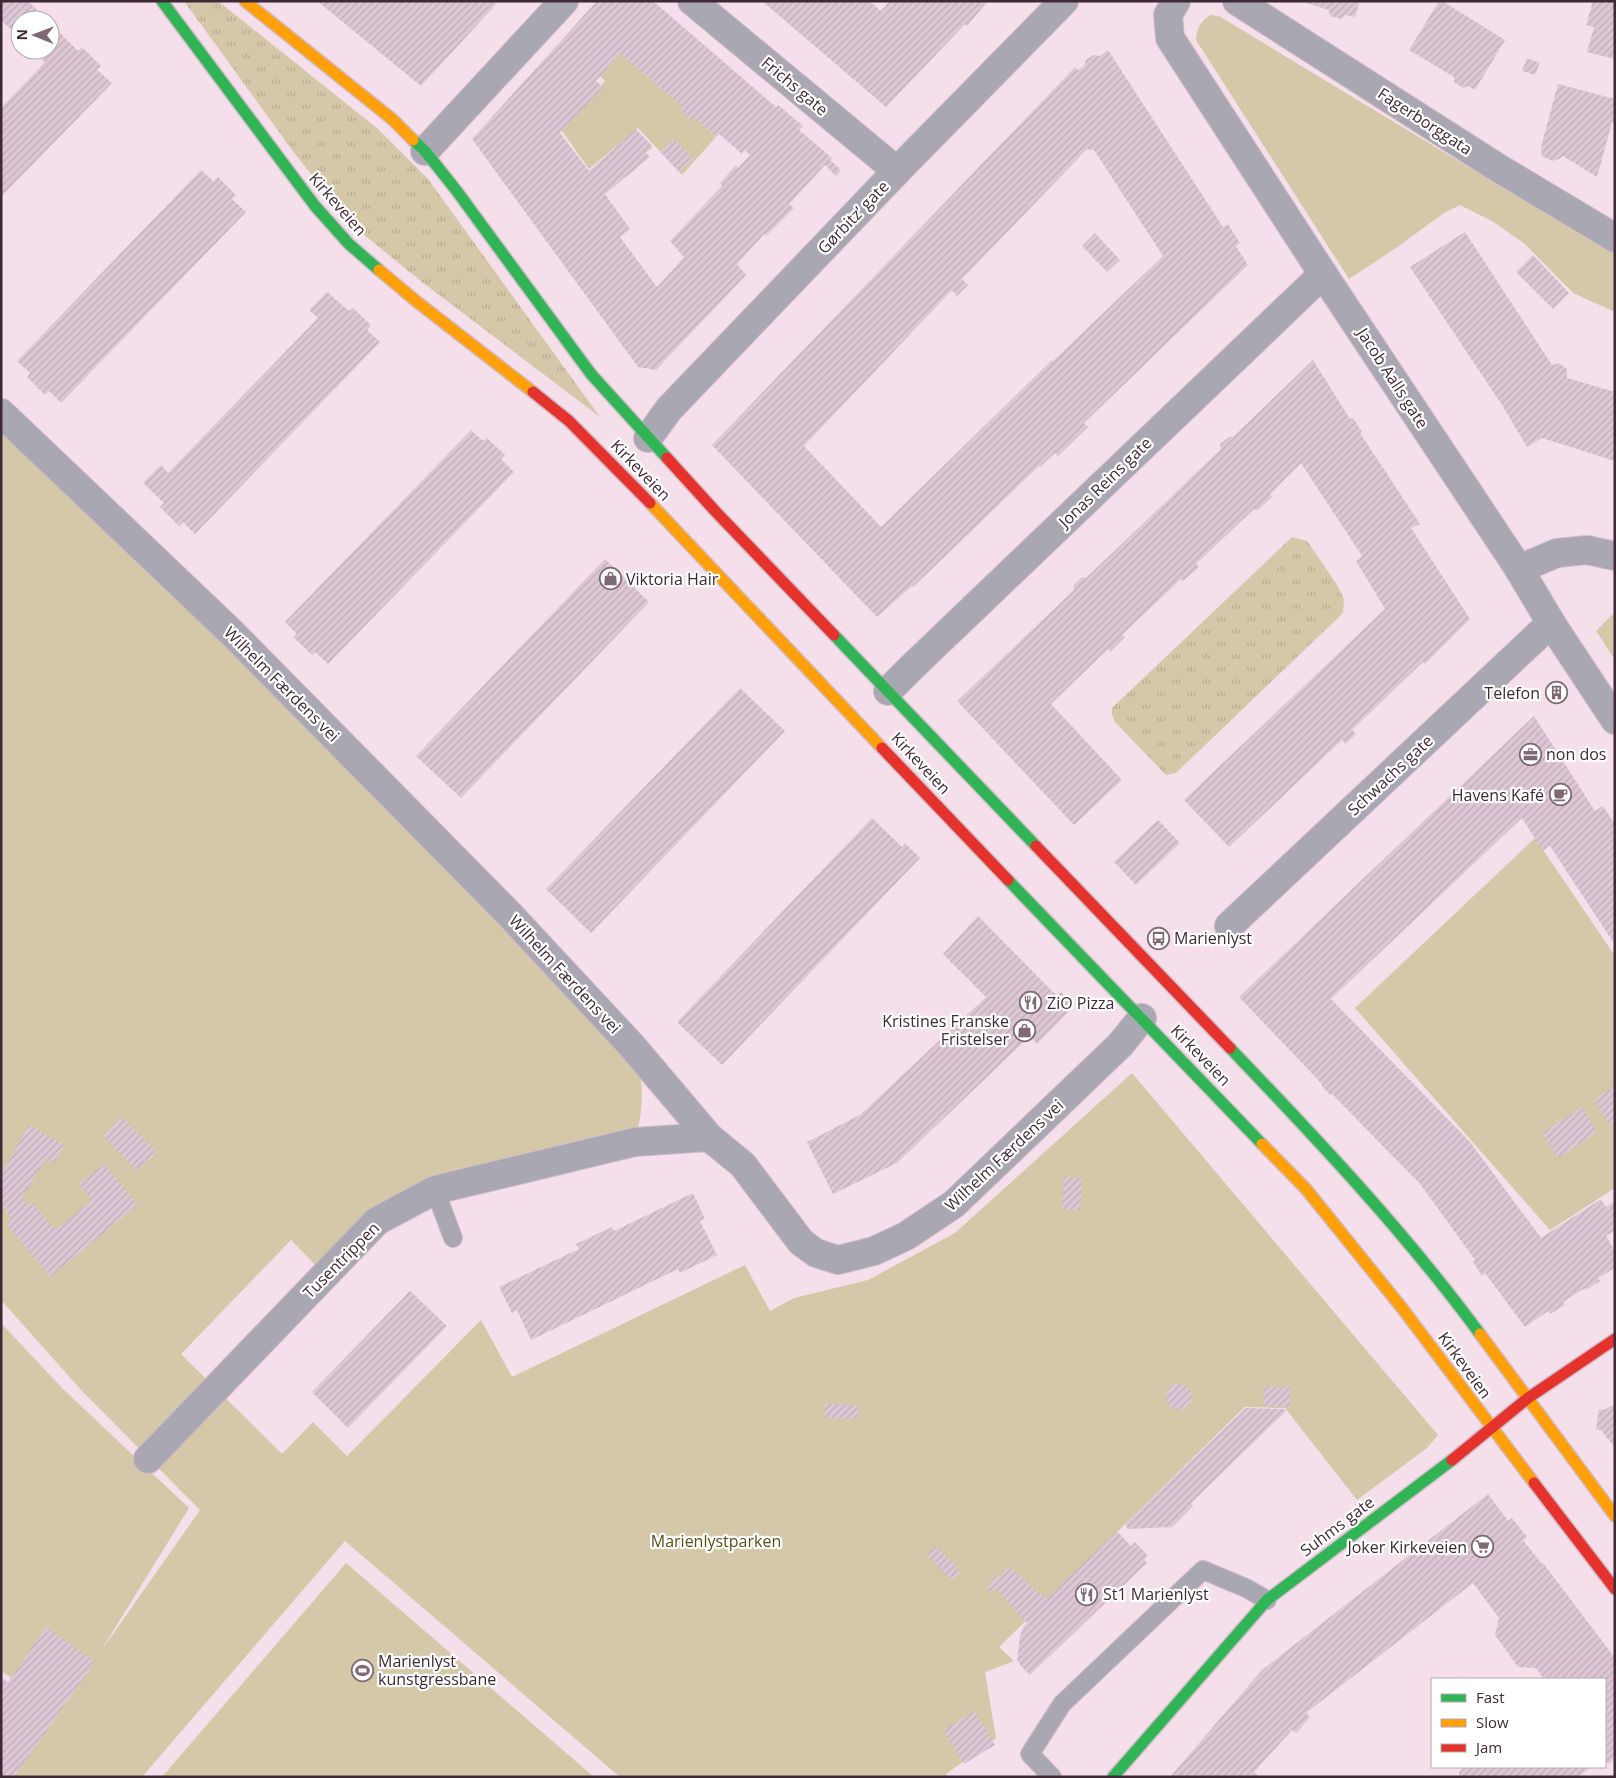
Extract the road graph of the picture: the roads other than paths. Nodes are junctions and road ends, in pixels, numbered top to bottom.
1 (162, 1) edge
2 (245, 1) edge
3 (564, 1) edge
4 (692, 1) edge
5 (1064, 1) edge
6 (1176, 1) edge
7 (1237, 1) edge
8 (425, 151) junction
9 (896, 171) junction
10 (1615, 238) edge
11 (1323, 274) junction
12 (1, 413) edge
13 (648, 438) junction
14 (1615, 556) edge
15 (1520, 569) junction
16 (1551, 623) junction
17 (888, 691) junction
18 (1615, 720) edge
19 (1229, 926) dead end
20 (1142, 1018) junction
21 (708, 1137) junction
22 (435, 1190) junction
23 (454, 1238) dead end
24 (1615, 1339) edge
25 (1528, 1398) junction
26 (1492, 1428) junction
27 (148, 1458) dead end
28 (1615, 1516) edge
29 (1615, 1589) edge
30 (1267, 1600) junction
31 (1052, 1777) edge
32 (1113, 1777) edge

1 - 20 main road, Kirkeveien
2 - 8 main road, Kirkeveien
3 - 8 street
4 - 9 street, Frichs gate
5 - 9 street, Gørbitz’ gate
6 - 11 street, Jacob Aalls gate
7 - 10 street, Fagerborggata
8 - 13 main road, Kirkeveien
9 - 13 street, Gørbitz’ gate
11 - 15 street, Jacob Aalls gate
11 - 17 street, Jonas Reins gate
12 - 21 street, Wilhelm Færdens vei
13 - 17 main road, Kirkeveien
14 - 15 street
15 - 16 street, Jacob Aalls gate
16 - 18 street, Jacob Aalls gate
16 - 19 street, Schwachs gate
17 - 25 main road, Kirkeveien
20 - 21 street, Wilhelm Færdens vei
20 - 26 main road, Kirkeveien
21 - 22 street, Tusentrippen
22 - 23 lane
22 - 27 street, Tusentrippen
24 - 25 main road, Suhms gate
25 - 26 main road, Suhms gate
25 - 28 main road, Kirkeveien
26 - 29 main road, Kirkeveien
26 - 30 main road, Suhms gate
30 - 31 lane
30 - 32 main road, Suhms gate

